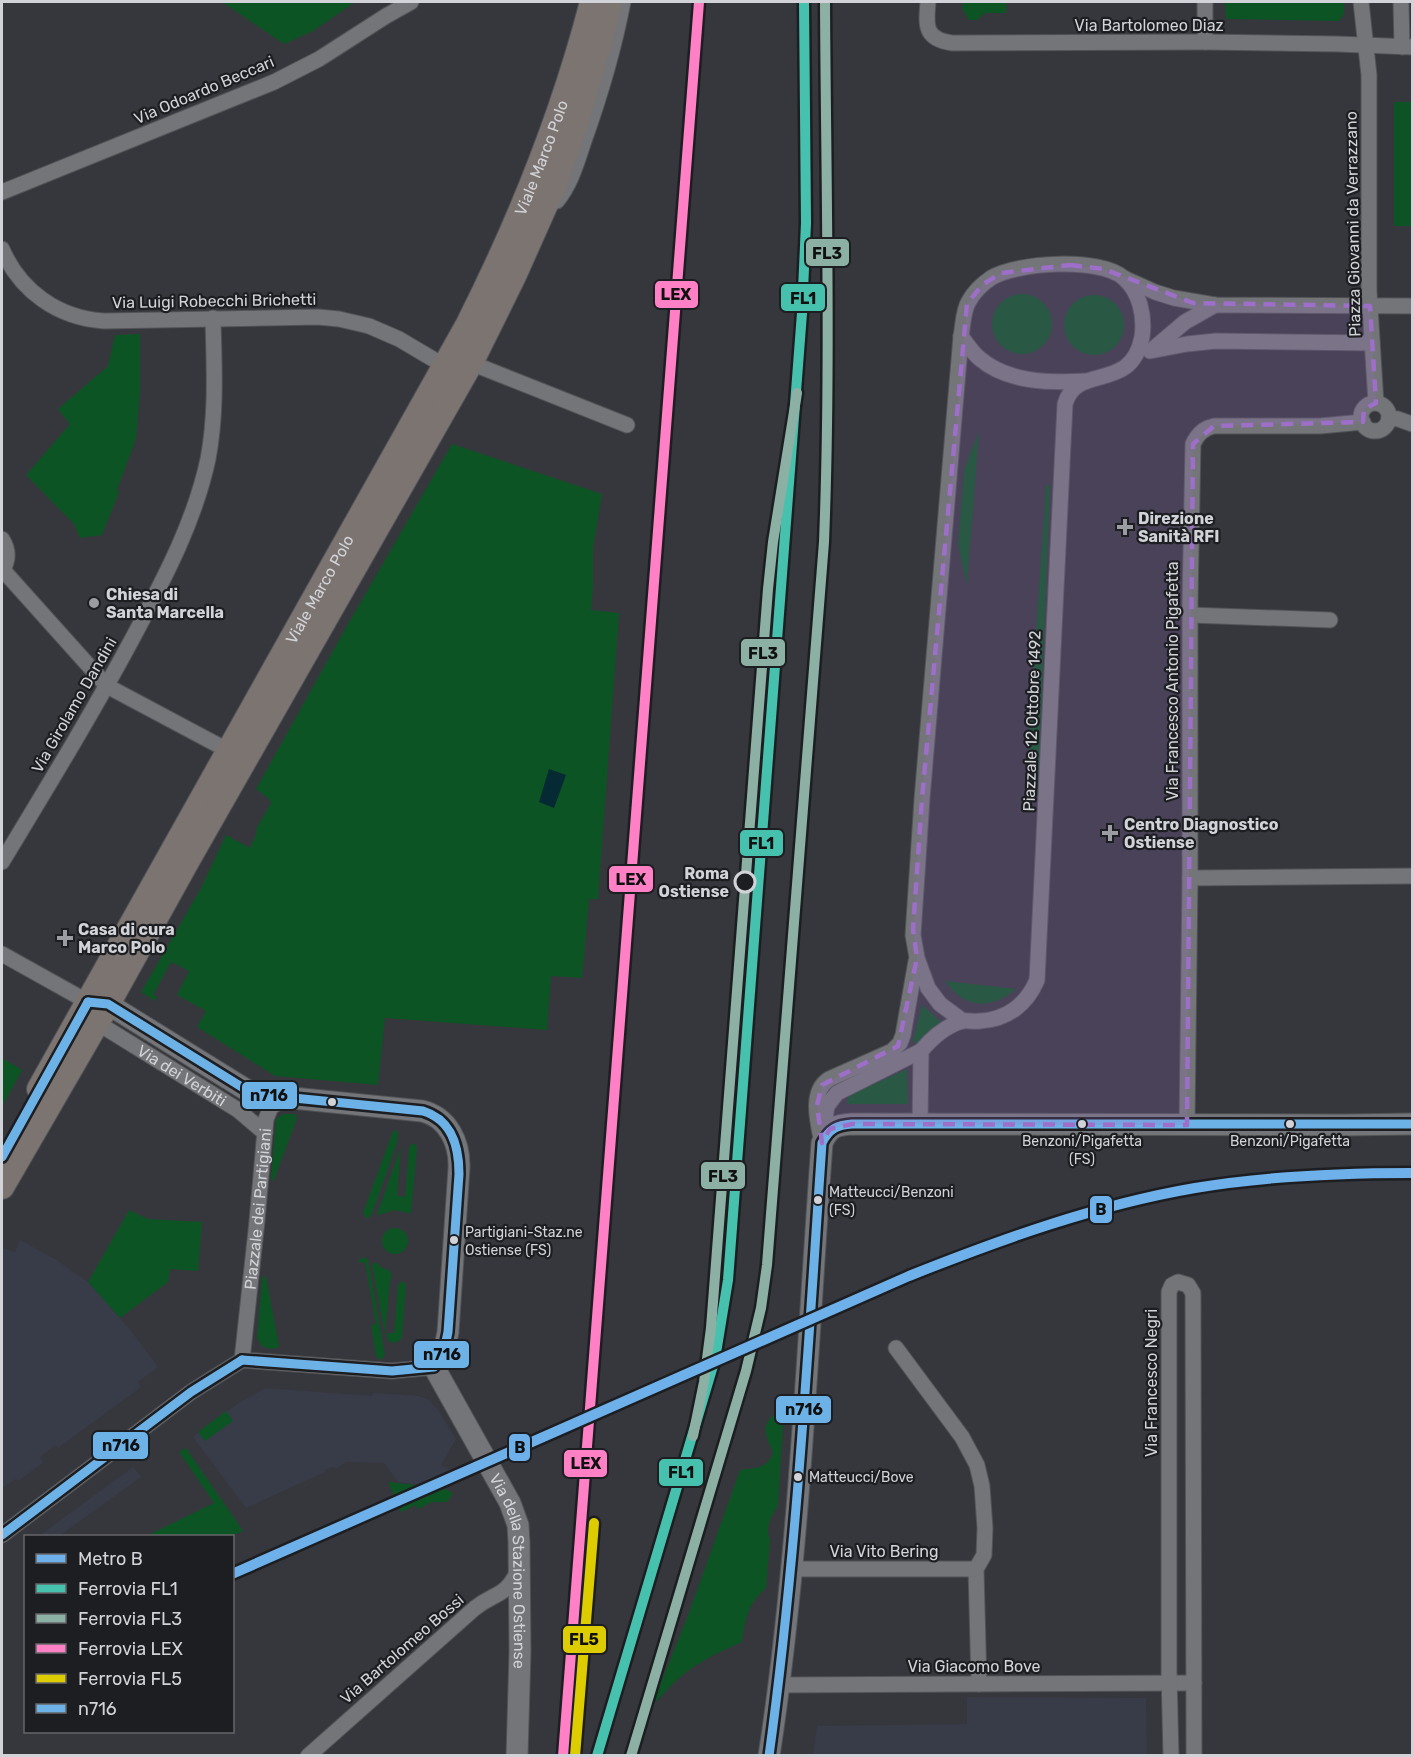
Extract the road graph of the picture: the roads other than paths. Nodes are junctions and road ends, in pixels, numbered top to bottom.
1 (411, 2) edge
2 (592, 2) edge
3 (609, 2) edge
4 (624, 2) edge
5 (928, 2) edge
6 (1205, 2) edge
7 (1361, 2) edge
8 (1401, 2) edge
9 (1205, 42) junction
10 (1366, 45) junction
11 (1407, 47) edge
12 (580, 104) junction
13 (2, 192) edge
14 (2, 249) edge
15 (1122, 277) junction
16 (1215, 305) junction
17 (1370, 306) junction
18 (1413, 306) edge
19 (213, 318) junction
20 (961, 336) junction
21 (1372, 343) junction
22 (1150, 351) junction
23 (1134, 361) junction
24 (471, 363) junction
25 (445, 367) junction
26 (1086, 381) junction
27 (1376, 403) junction
28 (1389, 418) junction
29 (1363, 422) junction
30 (1413, 424) edge
31 (627, 425) dead end
32 (2, 539) edge
33 (2, 570) edge
34 (1190, 615) junction
35 (1330, 620) dead end
36 (107, 686) junction
37 (229, 751) junction
38 (2, 862) edge
39 (1413, 876) edge
40 (1190, 878) junction
41 (2, 954) edge
42 (917, 958) junction
43 (98, 1009) junction
44 (963, 1021) junction
45 (921, 1052) junction
46 (286, 1098) junction
47 (920, 1124) junction
48 (1413, 1124) edge
49 (1187, 1125) junction
50 (265, 1132) junction
51 (822, 1143) junction
52 (2, 1157) edge
53 (2, 1187) edge
54 (896, 1348) dead end
55 (242, 1360) junction
56 (434, 1367) junction
57 (2, 1535) edge
58 (519, 1569) junction
59 (792, 1569) junction
60 (976, 1569) junction
61 (1169, 1683) junction
62 (1194, 1683) junction
63 (979, 1684) junction
64 (779, 1685) junction
65 (308, 1755) edge
66 (517, 1755) edge
67 (768, 1755) edge
68 (1171, 1755) edge
69 (1194, 1755) edge

1 - 13 street, Via Odoardo Beccari
2 - 12 main road, Viale Marco Polo
3 - 12 main road, Viale Marco Polo
4 - 12 street, Viale Marco Polo
5 - 9 street, Via Bartolomeo Diaz
6 - 9 street
7 - 10 street, Piazza Giovanni da Verrazzano
8 - 11 street
9 - 10 street, Via Bartolomeo Diaz
10 - 11 street, Via Bartolomeo Diaz
10 - 17 street, Piazza Giovanni da Verrazzano
12 - 24 main road, Viale Marco Polo
12 - 25 main road, Viale Marco Polo
14 - 19 street, Via Luigi Robecchi Brichetti
15 - 16 street
15 - 20 street
15 - 23 street
16 - 17 street
16 - 22 street
17 - 18 street
17 - 21 street, Piazza Giovanni da Verrazzano
19 - 25 street, Via Luigi Robecchi Brichetti
19 - 36 street, Via Girolamo Dandini
20 - 26 street
20 - 42 street
21 - 22 street
21 - 27 street, Piazza Giovanni da Verrazzano
22 - 23 street
23 - 26 street
24 - 25 street
24 - 31 street
24 - 43 main road, Viale Marco Polo
25 - 37 main road, Viale Marco Polo
26 - 44 street, Piazzale 12 Ottobre 1492
27 - 28 street
27 - 29 street
28 - 29 street
28 - 30 street
29 - 34 street, Via Francesco Antonio Pigafetta
32 - 33 street
33 - 36 street
34 - 35 street
34 - 40 street, Via Francesco Antonio Pigafetta
36 - 37 street
36 - 38 street, Via Girolamo Dandini
37 - 43 main road, Viale Marco Polo
39 - 40 street
40 - 49 street, Via Francesco Antonio Pigafetta
41 - 43 street
42 - 44 street
42 - 51 street
43 - 46 street, Via dei Verbiti
43 - 50 street, Via dei Verbiti
43 - 52 main road, Viale Marco Polo
43 - 53 main road, Viale Marco Polo
44 - 45 street, Piazzale 12 Ottobre 1492
45 - 47 street
45 - 51 street, Piazzale 12 Ottobre 1492
46 - 50 street, Piazzale dei Partigiani
46 - 56 street
47 - 49 street
47 - 51 street
48 - 49 street
50 - 55 street, Piazzale dei Partigiani
51 - 59 street
54 - 60 street
55 - 56 street
55 - 57 street
56 - 58 street, Via della Stazione Ostiense
58 - 65 street, Via Bartolomeo Bossi
58 - 66 street, Via della Stazione Ostiense
59 - 60 street, Via Vito Bering
59 - 64 street
60 - 63 street
61 - 62 street
61 - 62 street, Via Francesco Negri
61 - 63 street, Via Giacomo Bove
61 - 68 street, Via Francesco Negri
62 - 69 street, Via Francesco Negri
63 - 64 street, Via Giacomo Bove
64 - 67 street

